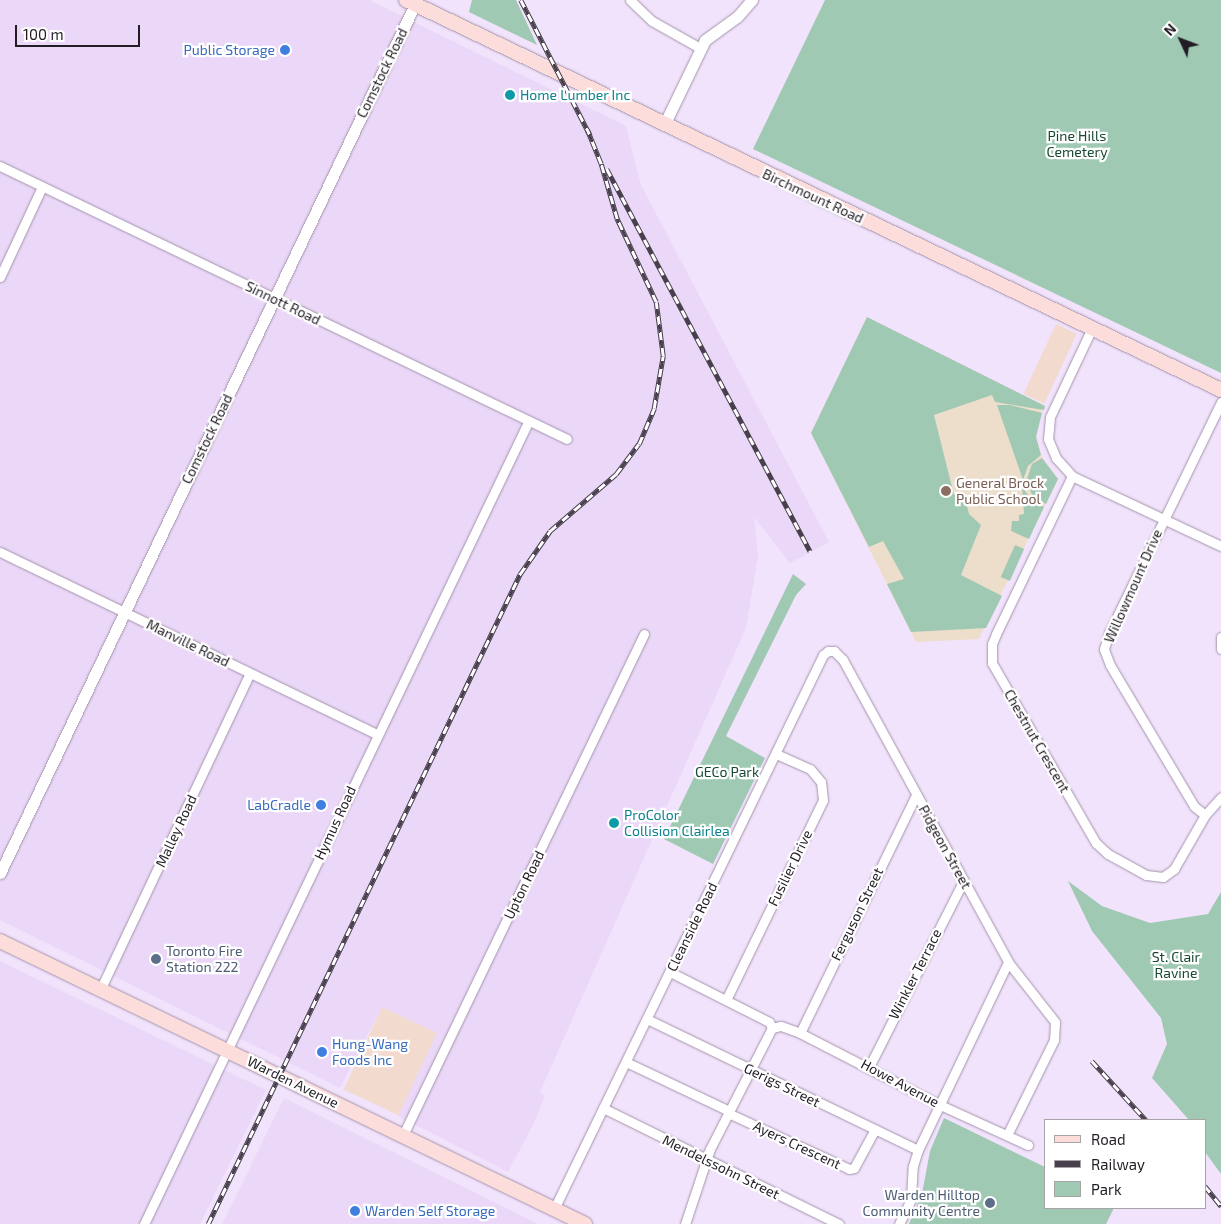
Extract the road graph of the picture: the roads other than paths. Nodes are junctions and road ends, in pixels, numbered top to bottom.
1 (630, 0) edge
2 (752, 0) edge
3 (410, 2) edge
4 (700, 48) junction
5 (664, 125) junction
6 (0, 166) edge
7 (42, 187) junction
8 (0, 277) edge
9 (274, 299) junction
10 (1092, 328) junction
11 (1221, 390) edge
12 (1221, 402) edge
13 (528, 422) junction
14 (567, 440) dead end
15 (1072, 476) junction
16 (1163, 518) junction
17 (1221, 546) edge
18 (0, 552) edge
19 (124, 612) junction
20 (644, 634) dead end
21 (1221, 637) edge
22 (1221, 649) edge
23 (834, 651) joint
24 (250, 673) junction
25 (376, 734) junction
26 (777, 754) junction
27 (916, 795) junction
28 (1221, 797) edge
29 (1205, 815) junction
30 (0, 874) edge
31 (963, 882) junction
32 (0, 941) edge
33 (1008, 962) junction
34 (670, 972) junction
35 (101, 988) junction
36 (726, 1000) junction
37 (647, 1019) junction
38 (770, 1031) junction
39 (800, 1033) junction
40 (229, 1051) junction
41 (626, 1062) junction
42 (868, 1067) junction
43 (750, 1069) junction
44 (938, 1104) junction
45 (603, 1108) junction
46 (728, 1112) junction
47 (875, 1129) junction
48 (403, 1135) junction
49 (1007, 1135) junction
50 (1028, 1145) dead end
51 (918, 1150) junction
52 (708, 1161) junction
53 (554, 1209) junction
54 (144, 1224) edge
55 (585, 1224) edge
56 (685, 1224) edge
57 (839, 1224) edge
58 (899, 1224) edge

1 - 4 street
2 - 4 street
3 - 5 main road, Birchmount Road
3 - 9 street, Comstock Road
4 - 5 street
5 - 10 main road, Birchmount Road
6 - 7 street, Sinnott Road
7 - 8 street
7 - 9 street, Sinnott Road
9 - 13 street, Sinnott Road
9 - 19 street, Comstock Road
10 - 11 main road, Birchmount Road
10 - 15 street
12 - 16 street, Willowmount Drive
13 - 14 street, Sinnott Road
13 - 25 street, Hymus Road
15 - 16 street
15 - 29 street, Chestnut Crescent
16 - 17 street
16 - 29 street, Willowmount Drive
18 - 19 street, Manville Road
19 - 24 street, Manville Road
19 - 30 street, Comstock Road
20 - 48 street, Upton Road
21 - 22 street
23 - 26 street, Cleanside Road
23 - 27 street, Pidgeon Street
24 - 25 street, Manville Road
24 - 35 street, Malley Road
25 - 40 street, Hymus Road
26 - 34 street, Cleanside Road
26 - 36 street, Fusilier Drive
27 - 31 street, Pidgeon Street
27 - 39 street, Ferguson Street
28 - 29 street, Chestnut Crescent
31 - 33 street, Pidgeon Street
31 - 42 street, Winkler Terrace
32 - 35 main road, Warden Avenue
33 - 44 street
33 - 49 street, Pidgeon Street
34 - 36 street, Howe Avenue
34 - 37 street, Cleanside Road
35 - 40 main road, Warden Avenue
36 - 38 street, Howe Avenue
37 - 41 street, Cleanside Road
37 - 43 street, Gerigs Street
38 - 39 street, Howe Avenue
38 - 43 street
39 - 42 street, Howe Avenue
40 - 48 main road, Warden Avenue
40 - 54 street, Hymus Road
41 - 45 street, Cleanside Road
41 - 46 street, Ayers Crescent
42 - 44 street, Howe Avenue
43 - 46 street
43 - 47 street, Gerigs Street
44 - 49 street, Howe Avenue
44 - 51 street
45 - 52 street, Mendelssohn Street
45 - 53 street, Cleanside Road
46 - 47 street, Ayers Crescent
46 - 52 street
47 - 51 street, Gerigs Street
48 - 53 main road, Warden Avenue
49 - 50 street, Howe Avenue
51 - 58 street
52 - 56 street
52 - 57 street, Mendelssohn Street
53 - 55 main road, Warden Avenue

